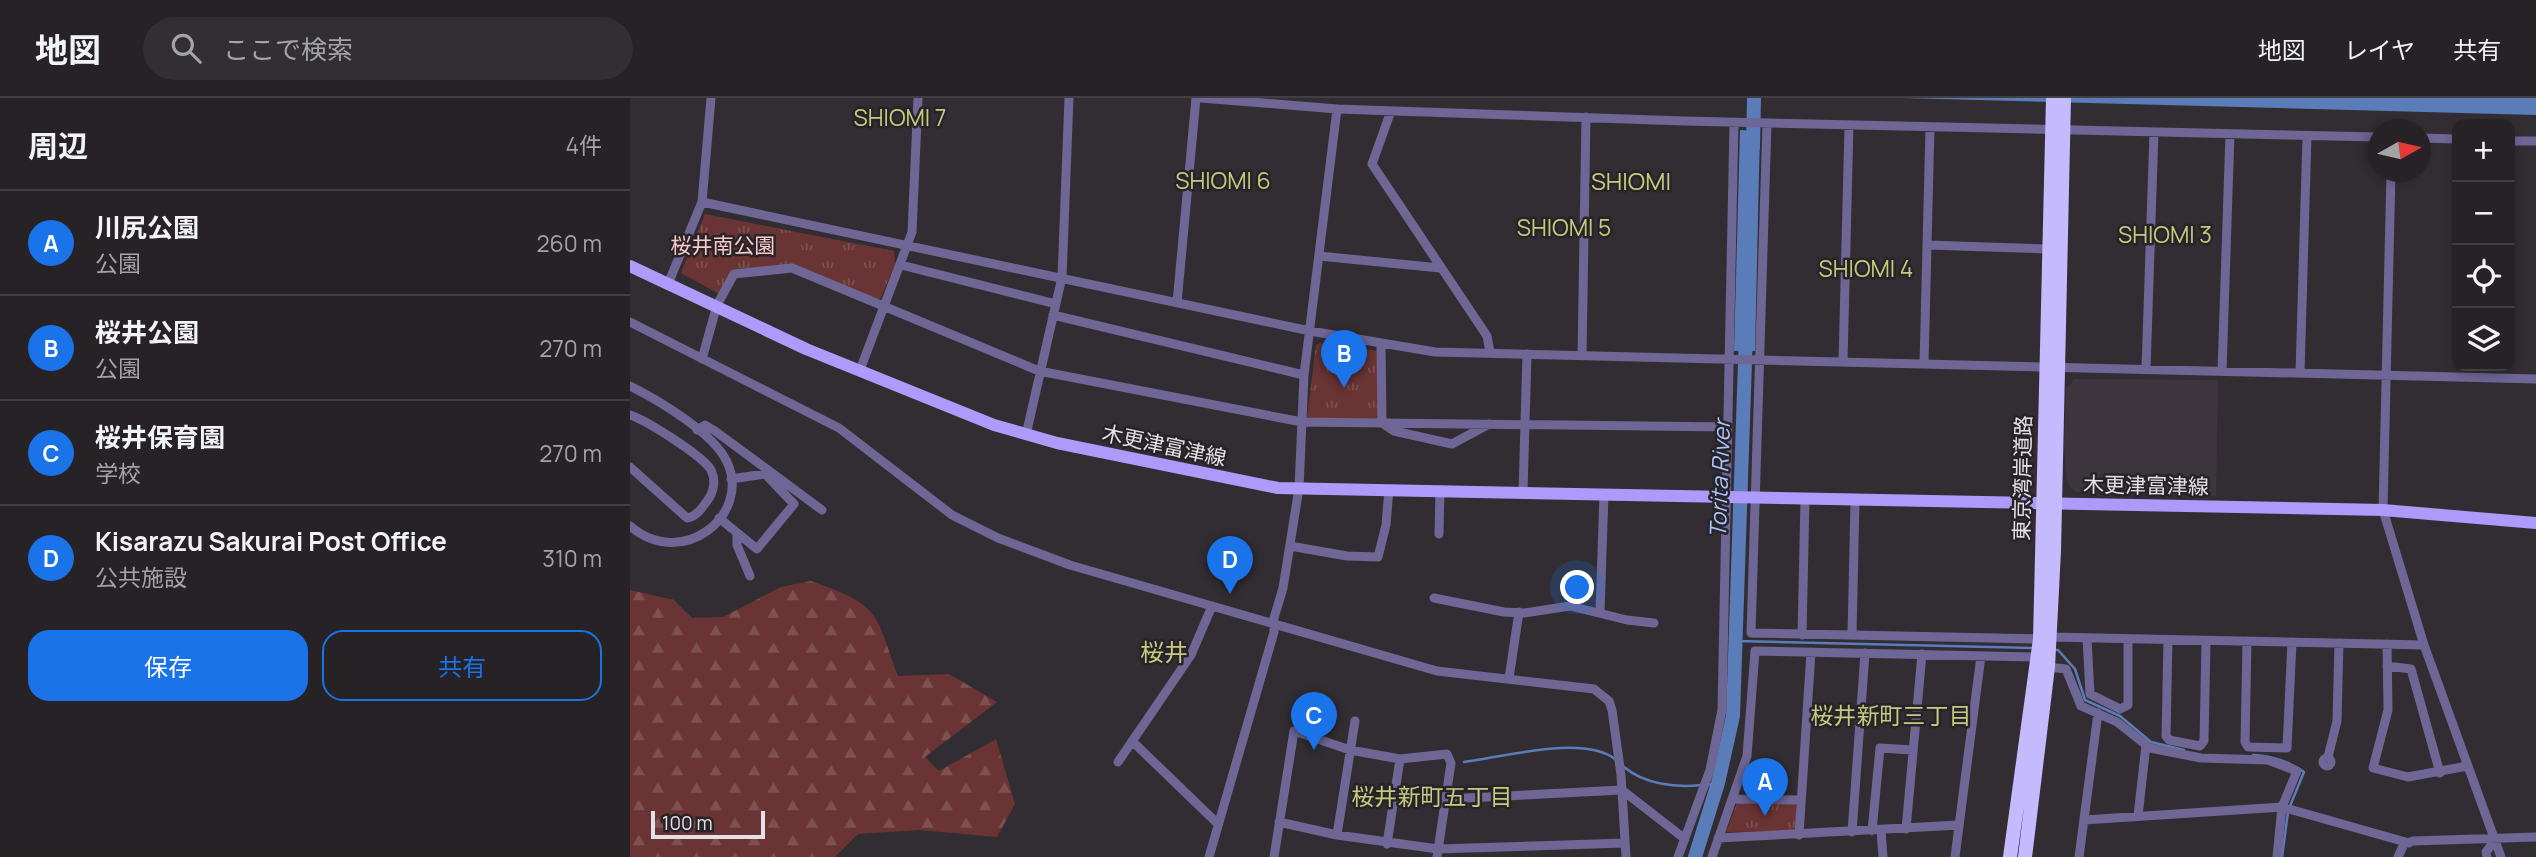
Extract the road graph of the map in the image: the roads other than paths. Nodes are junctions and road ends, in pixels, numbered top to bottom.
1 (711, 98) edge
2 (918, 98) edge
3 (1069, 98) edge
4 (1199, 98) edge
5 (2053, 98) edge
6 (2064, 98) edge
7 (1337, 109) junction
8 (1391, 111) junction
9 (1586, 117) junction
10 (1737, 122) junction
11 (1764, 123) junction
12 (1849, 125) junction
13 (1930, 127) junction
14 (2058, 130) junction
15 (2154, 132) junction
16 (2230, 134) junction
17 (2307, 136) junction
18 (2368, 137) edge
19 (2431, 138) edge
20 (2452, 139) edge
21 (2515, 141) edge
22 (2536, 141) edge
23 (2391, 182) edge
24 (702, 202) junction
25 (909, 245) junction
26 (1927, 245) junction
27 (2050, 249) junction
28 (1319, 256) junction
29 (901, 265) junction
30 (630, 266) edge
31 (1440, 268) junction
32 (1062, 277) junction
33 (668, 284) junction
34 (1177, 303) junction
35 (1056, 304) junction
36 (717, 305) junction
37 (885, 309) junction
38 (1053, 315) junction
39 (630, 322) edge
40 (1310, 331) junction
41 (1381, 345) junction
42 (1490, 352) junction
43 (1527, 354) junction
44 (1582, 355) junction
45 (702, 359) junction
46 (1729, 359) junction
47 (1759, 360) junction
48 (1843, 362) junction
49 (1924, 364) junction
50 (2051, 368) junction
51 (2146, 369) junction
52 (860, 370) junction
53 (1040, 371) junction
54 (2222, 371) junction
55 (2300, 373) junction
56 (1304, 375) junction
57 (2386, 375) junction
58 (2536, 379) edge
59 (630, 386) edge
60 (630, 415) edge
61 (1302, 422) junction
62 (1382, 423) junction
63 (1490, 423) junction
64 (1525, 423) junction
65 (1728, 426) junction
66 (697, 430) junction
67 (1026, 435) junction
68 (630, 467) edge
69 (732, 479) junction
70 (1299, 488) junction
71 (1389, 489) junction
72 (1440, 490) junction
73 (1522, 492) junction
74 (1604, 494) junction
75 (1727, 498) junction
76 (1755, 498) junction
77 (1805, 499) junction
78 (1855, 500) junction
79 (2049, 503) junction
80 (822, 510) dead end
81 (2383, 510) junction
82 (719, 518) junction
83 (2536, 523) edge
84 (630, 526) edge
85 (737, 534) junction
86 (1439, 534) dead end
87 (1290, 546) junction
88 (750, 576) dead end
89 (1434, 598) dead end
90 (1212, 606) junction
91 (1519, 612) junction
92 (1600, 612) junction
93 (1275, 624) junction
94 (1654, 624) dead end
95 (1755, 633) junction
96 (1802, 635) junction
97 (1852, 635) junction
98 (2045, 638) junction
99 (2087, 638) junction
100 (2128, 639) junction
101 (2168, 640) junction
102 (2206, 641) junction
103 (2247, 641) junction
104 (2292, 642) junction
105 (2339, 643) junction
106 (2387, 644) junction
107 (2424, 645) junction
108 (1755, 651) junction
109 (1811, 652) junction
110 (1865, 653) junction
111 (1922, 654) junction
112 (1981, 656) junction
113 (2043, 662) junction
114 (2387, 666) junction
115 (1509, 678) junction
116 (2098, 713) junction
117 (1354, 721) dead end
118 (1132, 741) junction
119 (2146, 745) junction
120 (1350, 750) junction
121 (1913, 750) junction
122 (2328, 757) dead end
123 (1400, 759) junction
124 (1118, 762) dead end
125 (2467, 766) junction
126 (2440, 773) junction
127 (1622, 790) junction
128 (1446, 799) junction
129 (1735, 799) junction
130 (1801, 800) junction
131 (2282, 807) junction
132 (2138, 816) junction
133 (2084, 820) junction
134 (1279, 822) junction
135 (1218, 824) junction
136 (1959, 825) junction
137 (1906, 829) junction
138 (1877, 831) junction
139 (1852, 832) junction
140 (1338, 835) junction
141 (1799, 835) junction
142 (2536, 837) edge
143 (1718, 838) junction
144 (1685, 839) junction
145 (2496, 839) junction
146 (1625, 843) junction
147 (2409, 843) junction
148 (1387, 844) junction
149 (1438, 853) edge
150 (1209, 857) edge
151 (1274, 857) edge
152 (1626, 857) edge
153 (1678, 857) edge
154 (1712, 857) edge
155 (1883, 857) edge
156 (1955, 857) edge
157 (2010, 857) edge
158 (2025, 857) edge
159 (2079, 857) edge
160 (2277, 857) edge
161 (2398, 857) edge
162 (2487, 857) edge
163 (2501, 857) edge

1 - 24 street
2 - 25 street
3 - 32 street
4 - 7 street
4 - 34 street
5 - 14 highway, 東京湾岸道路
6 - 14 highway, 東京湾岸道路
7 - 8 street
7 - 28 street
8 - 9 street
8 - 31 street
9 - 10 street
9 - 44 street
10 - 11 street
10 - 46 street
11 - 12 street
11 - 47 street
12 - 13 street
12 - 48 street
13 - 14 street
13 - 26 street
14 - 15 street
14 - 27 highway, 東京湾岸道路
14 - 50 highway, 東京湾岸道路
15 - 16 street
15 - 51 street
16 - 17 street
16 - 54 street
17 - 18 street
17 - 55 street
19 - 20 street
21 - 22 street
23 - 57 street
24 - 25 street
24 - 33 street
25 - 29 street
25 - 32 street
26 - 27 street
26 - 49 street
27 - 50 highway, 東京湾岸道路
28 - 31 street
28 - 40 street
29 - 35 street
29 - 37 street
30 - 33 main road, 木更津富津線
31 - 42 street
32 - 34 street
32 - 35 street
33 - 36 main road, 木更津富津線
34 - 40 street
35 - 38 street
36 - 37 street
36 - 45 street
36 - 52 main road, 木更津富津線
37 - 52 street
37 - 53 street
38 - 53 street
38 - 56 street
39 - 45 street
40 - 41 street
40 - 56 street
41 - 42 street
41 - 62 street
42 - 43 street
43 - 44 street
43 - 64 street
44 - 46 street
45 - 90 street
46 - 47 street
46 - 65 street
47 - 48 street
47 - 76 street
48 - 49 street
49 - 50 street
50 - 51 street
50 - 79 highway, 東京湾岸道路
51 - 54 street
52 - 67 main road, 木更津富津線
53 - 61 street
53 - 67 street
54 - 55 street
55 - 57 street
56 - 61 street
57 - 58 street
57 - 81 street
59 - 66 street
60 - 68 street
61 - 62 street
61 - 70 street
62 - 63 street
62 - 63 street
63 - 64 street
64 - 65 street
64 - 73 street
65 - 75 street
66 - 69 street
66 - 80 street
67 - 70 main road, 木更津富津線
69 - 82 street
69 - 85 street
70 - 71 main road, 木更津富津線
70 - 87 street
71 - 72 main road, 木更津富津線
71 - 87 street
72 - 73 main road, 木更津富津線
72 - 86 street
73 - 74 main road, 木更津富津線
74 - 75 main road, 木更津富津線
74 - 92 street
75 - 76 main road, 木更津富津線
75 - 144 street
76 - 77 main road, 木更津富津線
76 - 95 street
77 - 78 main road, 木更津富津線
77 - 96 street
78 - 79 main road, 木更津富津線
78 - 97 street
79 - 81 main road, 木更津富津線
79 - 98 highway, 東京湾岸道路
81 - 83 main road, 木更津富津線
81 - 107 street
82 - 84 street
82 - 85 street
85 - 88 street
87 - 93 street
89 - 91 street
90 - 93 street
90 - 118 street
91 - 92 street
91 - 115 street
92 - 94 street
93 - 115 street
93 - 135 street
95 - 96 street
95 - 108 street
96 - 97 street
97 - 98 street
98 - 99 street
98 - 113 highway, 東京湾岸道路
99 - 100 street
99 - 100 street
100 - 101 street
101 - 102 street
101 - 102 street
102 - 103 street
103 - 104 street
103 - 104 street
104 - 105 street
105 - 106 street
105 - 122 street
106 - 107 street
106 - 114 street
107 - 125 street
108 - 109 street
108 - 129 street
109 - 110 street
109 - 130 street
110 - 111 street
110 - 139 street
111 - 112 street
111 - 121 street
112 - 113 street
112 - 136 street
113 - 116 street
113 - 157 highway, 東京湾岸道路
113 - 158 highway, 東京湾岸道路
114 - 126 street
114 - 126 street
115 - 127 street
116 - 119 street
116 - 133 street
117 - 120 street
118 - 124 street
118 - 135 street
119 - 131 street
119 - 132 street
120 - 123 street
120 - 134 street
120 - 140 street
121 - 137 street
121 - 138 street
123 - 128 street
123 - 148 street
125 - 126 street
125 - 145 street
127 - 128 street
127 - 144 street
127 - 146 street
128 - 149 street
129 - 130 street
129 - 143 street
130 - 141 street
131 - 132 street
131 - 147 street
131 - 160 street
132 - 133 street
133 - 159 street
134 - 140 street
134 - 151 street
135 - 150 street
136 - 137 street
136 - 156 street
137 - 138 street
138 - 139 street
138 - 155 street
139 - 141 street
140 - 148 street
141 - 143 street
142 - 145 street
143 - 154 street
144 - 153 street
145 - 147 street
145 - 162 street
145 - 163 street
146 - 149 street
146 - 152 street
147 - 161 street
148 - 149 street

